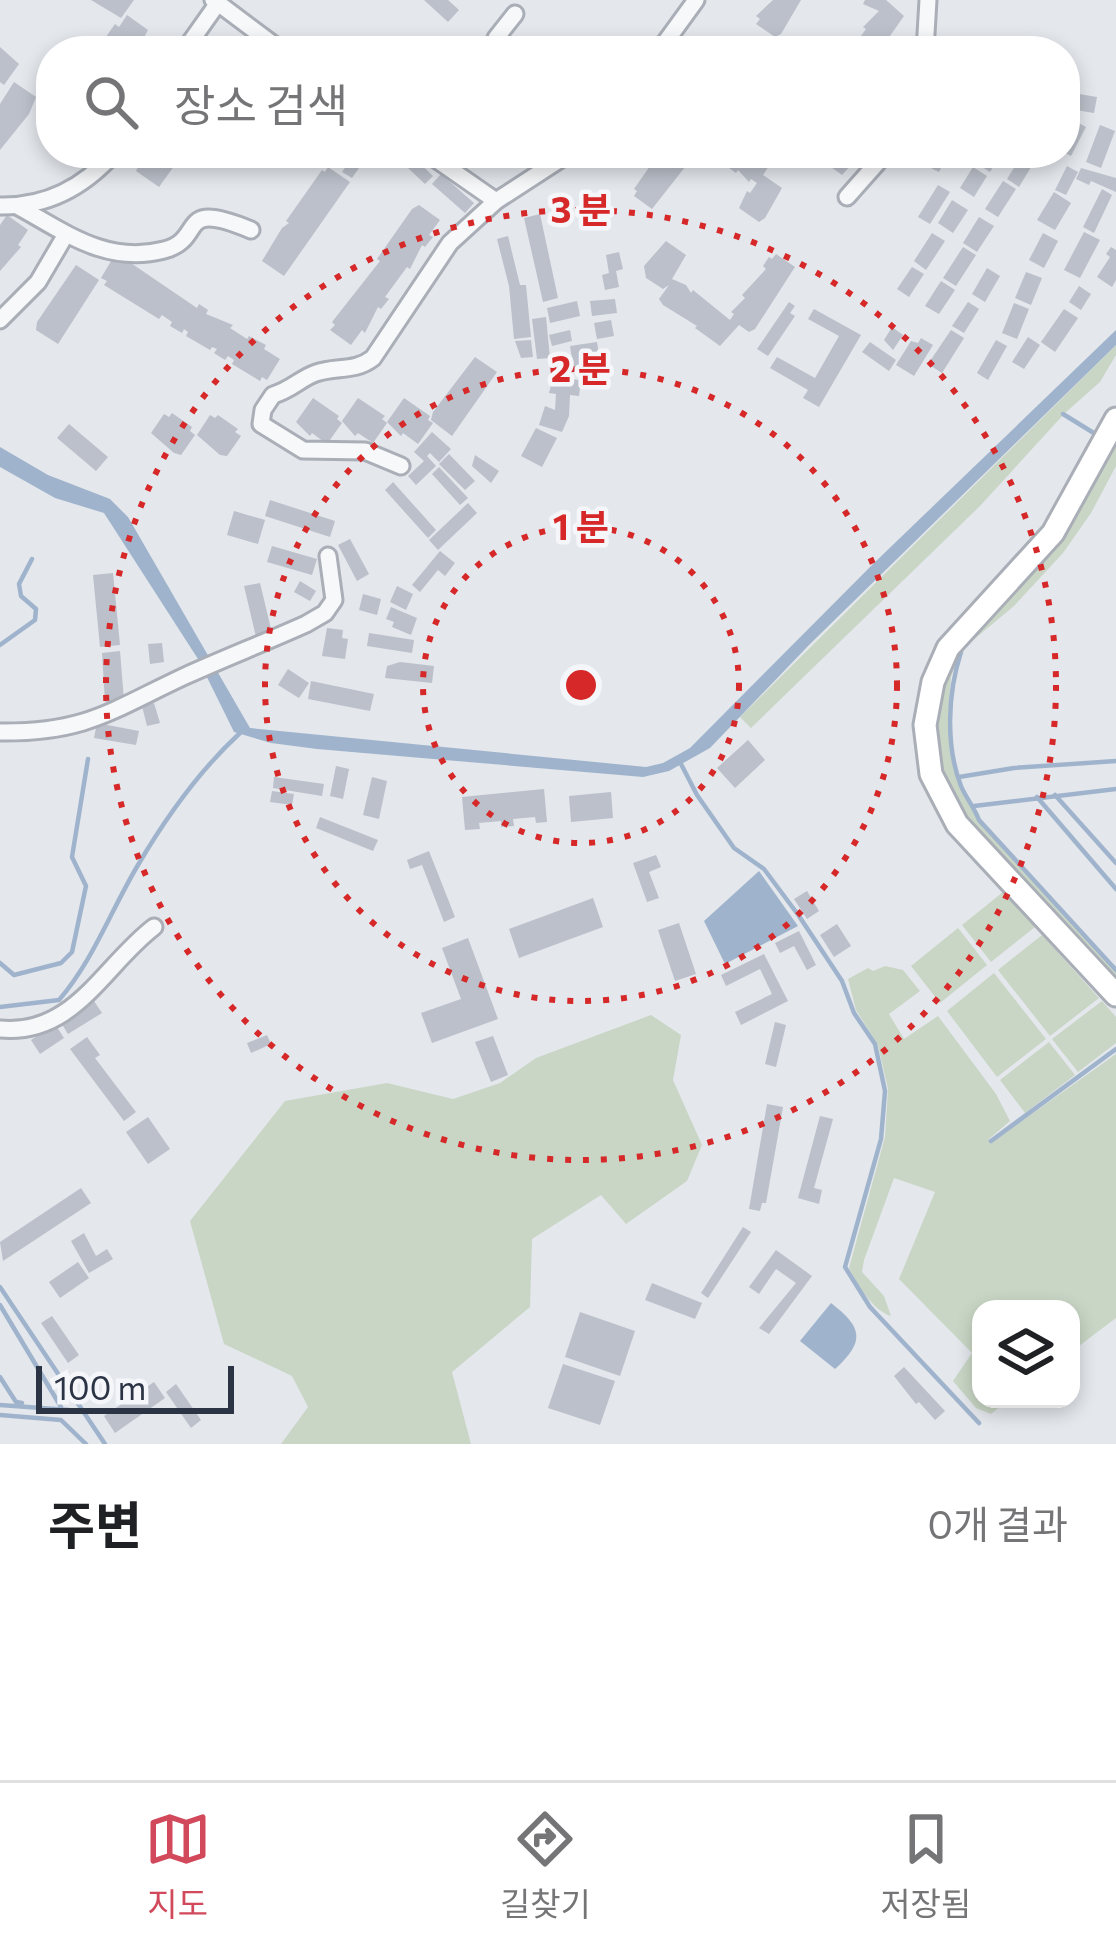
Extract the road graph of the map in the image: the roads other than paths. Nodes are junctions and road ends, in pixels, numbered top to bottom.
1 (697, 0) edge
2 (928, 0) edge
3 (217, 1) edge
4 (514, 14) dead end
5 (194, 36) edge
6 (262, 36) edge
7 (498, 36) edge
8 (670, 36) edge
9 (926, 36) edge
10 (101, 168) edge
11 (449, 168) edge
12 (547, 168) edge
13 (873, 168) edge
14 (847, 197) dead end
15 (496, 201) junction
16 (8, 206) edge
17 (251, 230) dead end
18 (65, 236) junction
19 (0, 320) edge
20 (1116, 419) edge
21 (401, 466) dead end
22 (328, 556) dead end
23 (0, 732) edge
24 (154, 927) dead end
25 (1116, 995) edge
26 (0, 1029) edge

1 - 8 street
2 - 9 street
3 - 5 street
3 - 6 street
4 - 7 street
10 - 16 street
11 - 15 street
12 - 15 street
13 - 14 street
15 - 21 street
16 - 18 street
17 - 18 street
18 - 19 street
20 - 25 street
22 - 23 street
24 - 26 street

